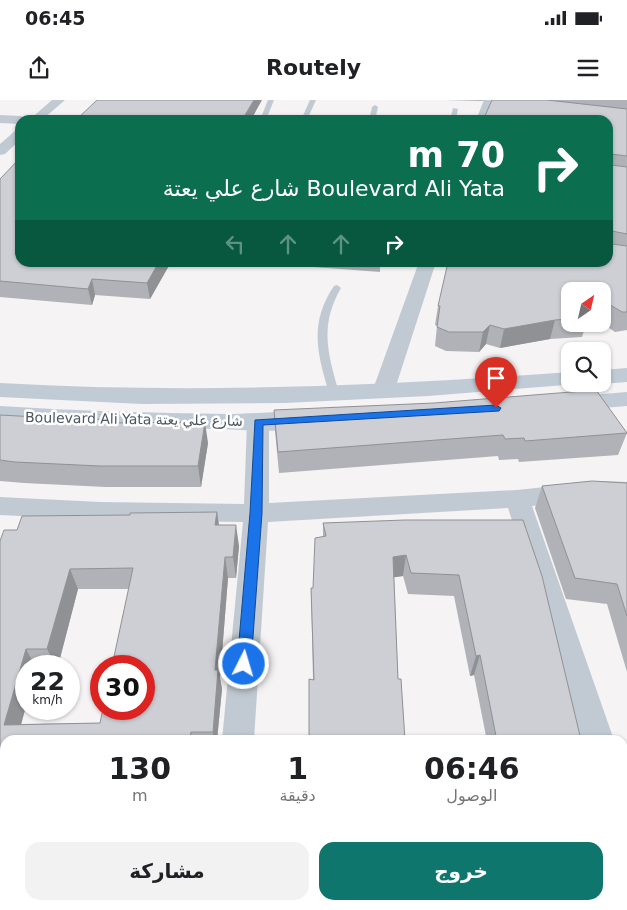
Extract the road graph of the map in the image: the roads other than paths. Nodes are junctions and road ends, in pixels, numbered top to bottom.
1 (59, 100) edge
2 (271, 100) edge
3 (313, 100) edge
4 (491, 103) edge
5 (375, 107) dead end
6 (455, 108) dead end
7 (42, 115) edge
8 (265, 115) edge
9 (306, 115) edge
10 (373, 115) edge
11 (454, 115) edge
12 (485, 115) edge
13 (0, 119) edge
14 (15, 120) edge
15 (15, 138) edge
16 (0, 151) edge
17 (426, 267) edge
18 (337, 288) dead end
19 (627, 375) edge
20 (611, 376) edge
21 (561, 380) edge
22 (0, 390) edge
23 (383, 392) junction
24 (334, 393) junction
25 (627, 399) edge
26 (546, 406) edge
27 (0, 414) edge
28 (335, 418) edge
29 (258, 422) junction
30 (627, 491) edge
31 (517, 499) junction
32 (1, 508) edge
33 (256, 513) junction
34 (238, 735) edge
35 (596, 735) edge

1 - 7 street
2 - 8 lane
3 - 9 lane
4 - 12 street
5 - 10 lane
6 - 11 lane
13 - 14 street
15 - 16 street
17 - 23 street
18 - 24 lane
19 - 20 street
21 - 23 street, Boulevard Ali Yata شارع علي يعتة
22 - 24 street, Boulevard Ali Yata شارع علي يعتة
23 - 24 street, Boulevard Ali Yata شارع علي يعتة
25 - 26 street
27 - 29 street, Boulevard Ali Yata شارع علي يعتة
28 - 29 street, Boulevard Ali Yata شارع علي يعتة
29 - 33 street
30 - 31 street
31 - 33 street
31 - 35 street
32 - 33 street
33 - 34 street

